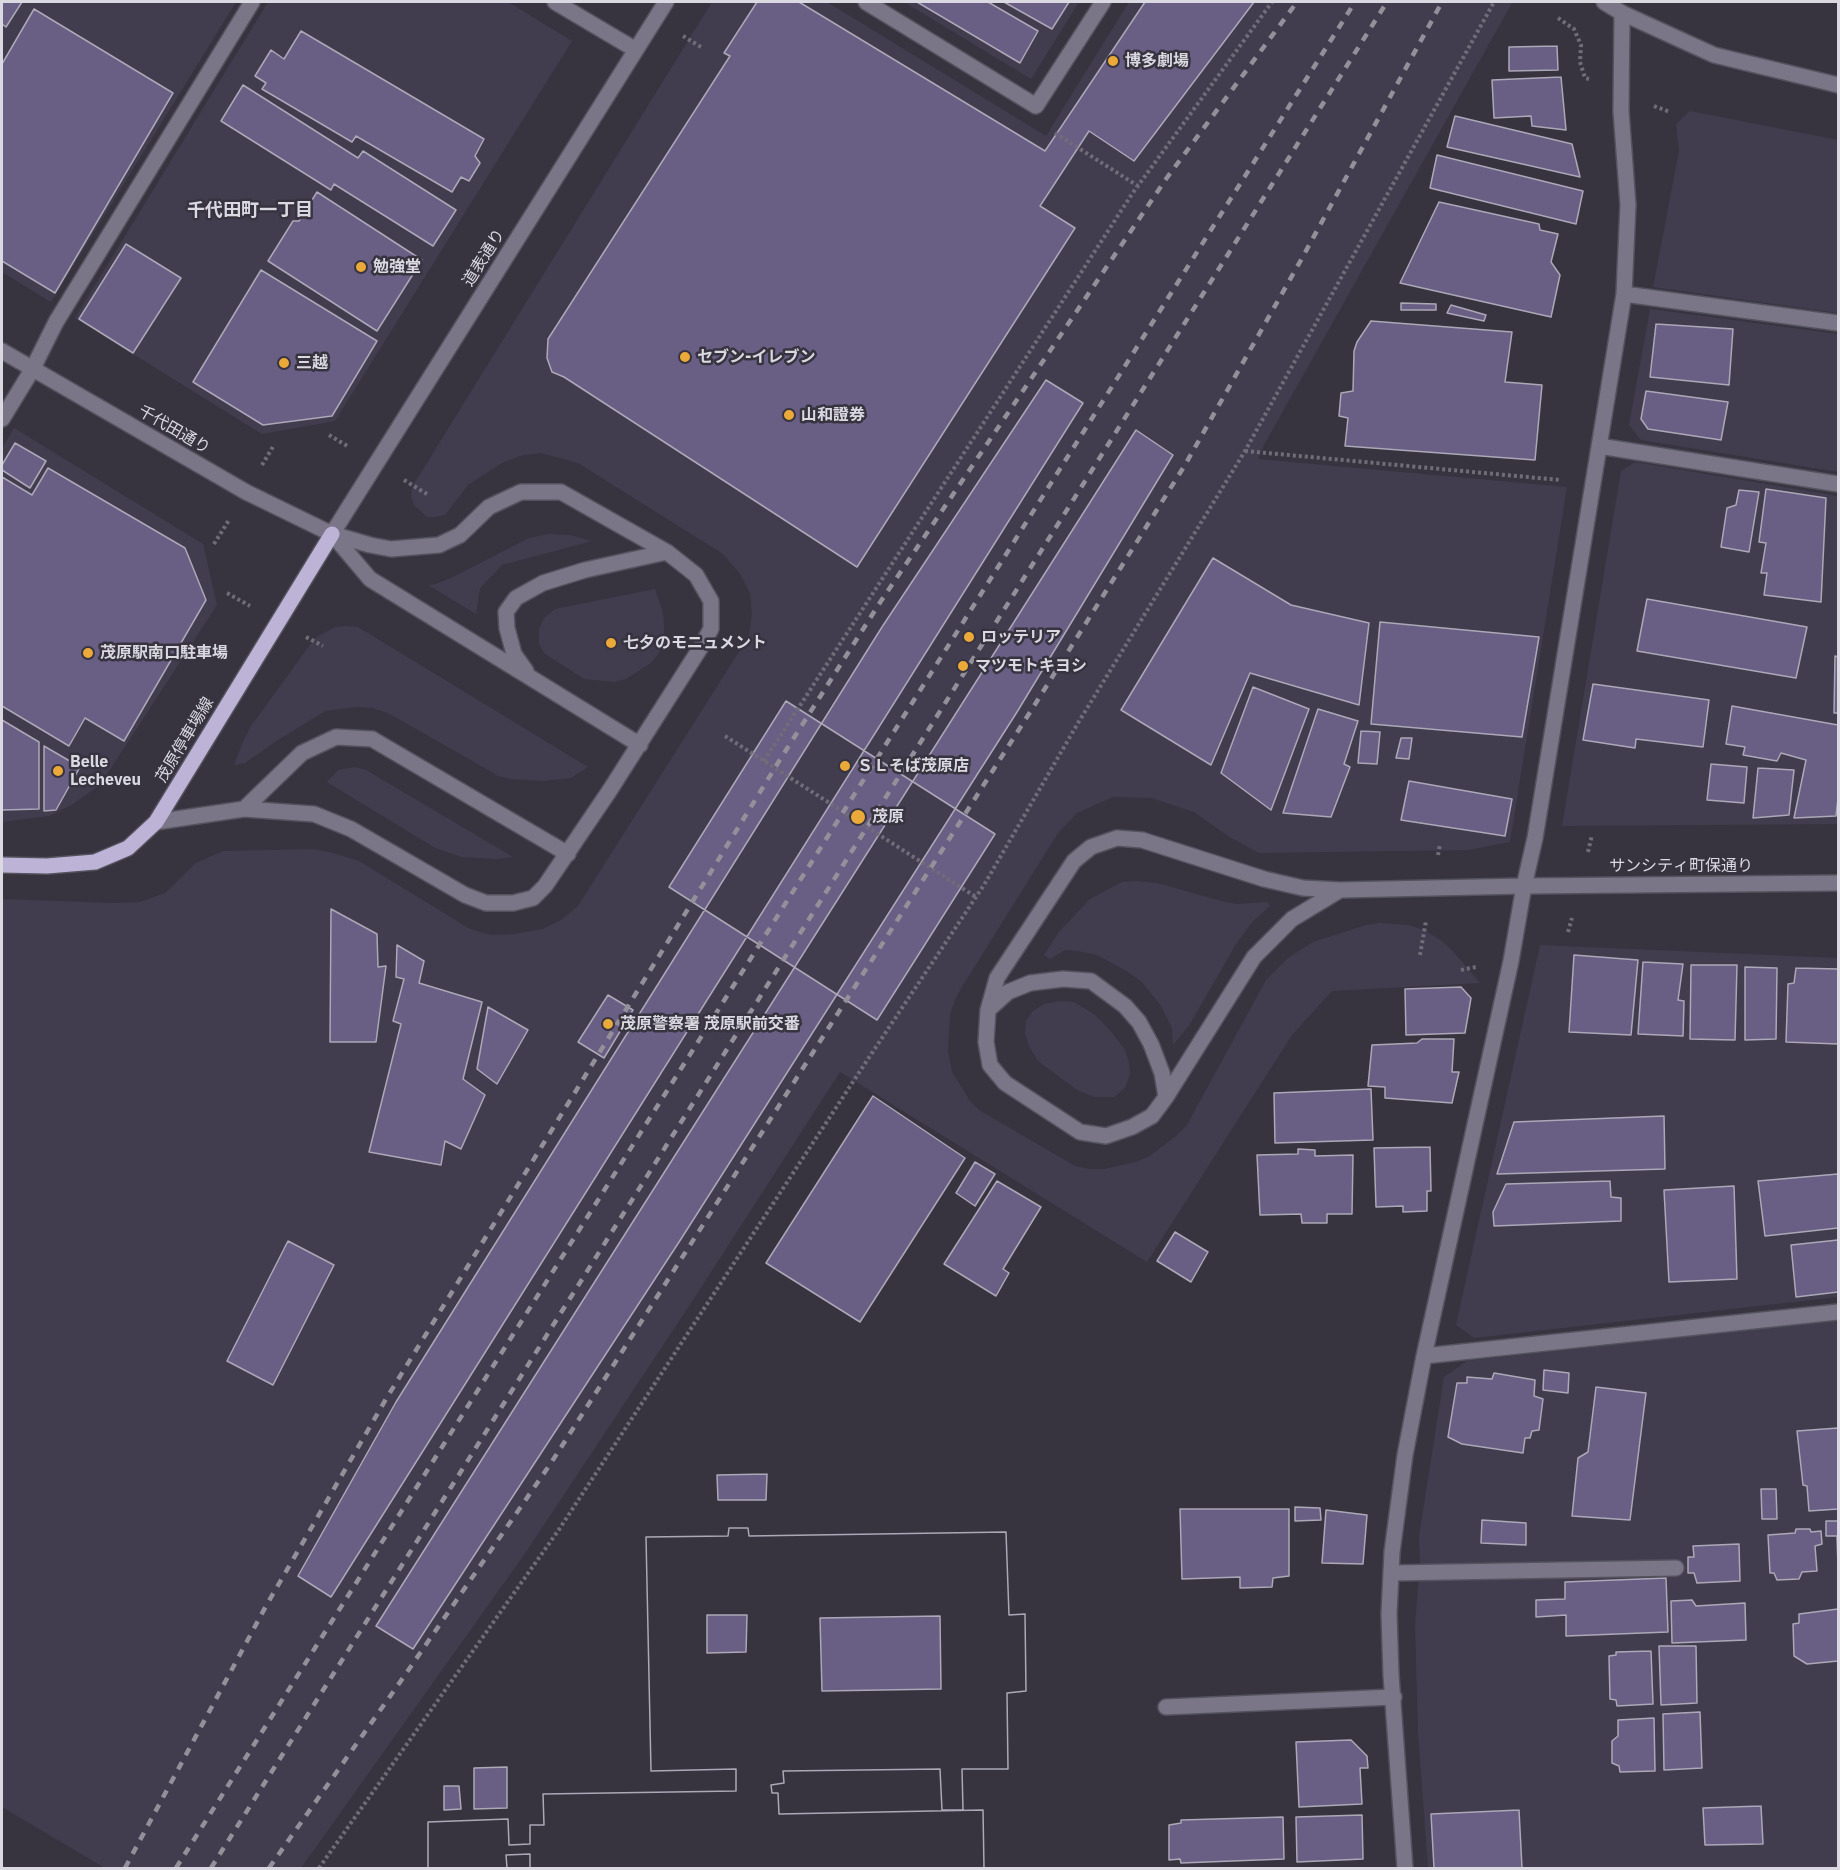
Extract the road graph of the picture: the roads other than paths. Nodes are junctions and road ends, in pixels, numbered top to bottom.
1 (252, 2) edge
2 (555, 2) edge
3 (666, 2) edge
4 (866, 2) edge
5 (1103, 2) edge
6 (1604, 2) edge
7 (1622, 14) junction
8 (636, 50) junction
9 (1839, 85) edge
10 (1624, 294) junction
11 (1839, 323) edge
12 (2, 351) edge
13 (32, 370) junction
14 (2, 419) edge
15 (1599, 446) junction
16 (1839, 484) edge
17 (332, 534) junction
18 (667, 552) junction
19 (530, 676) junction
20 (640, 745) junction
21 (244, 809) junction
22 (156, 822) junction
23 (568, 854) junction
24 (2, 865) edge
25 (1839, 883) edge
26 (1524, 886) junction
27 (1340, 890) junction
28 (988, 1010) junction
29 (1166, 1097) junction
30 (1839, 1312) edge
31 (1424, 1356) junction
32 (1676, 1568) dead end
33 (1392, 1573) junction
34 (1394, 1697) junction
35 (1166, 1707) dead end
36 (1405, 1869) edge

1 - 13 street
2 - 8 street
3 - 8 street, 道表通り
4 - 5 street
6 - 7 street
7 - 9 street
7 - 10 street
8 - 17 street, 道表通り
10 - 11 street
10 - 15 street
12 - 13 street, 千代田通り
13 - 14 street
13 - 17 street, 千代田通り
15 - 16 street
15 - 26 street
17 - 18 street
17 - 19 street
17 - 22 main road, 茂原停車場線
18 - 19 street
18 - 20 street
19 - 20 street
20 - 23 street
21 - 22 street
21 - 23 street
21 - 23 street
22 - 24 main road, 茂原停車場線
25 - 26 street, サンシティ町保通り
26 - 27 street, サンシティ町保通り
26 - 31 street
27 - 28 street, サンシティ町保通り
27 - 29 street
28 - 29 street
28 - 29 street
30 - 31 street
31 - 33 street
32 - 33 street
33 - 34 street
34 - 35 street
34 - 36 street

